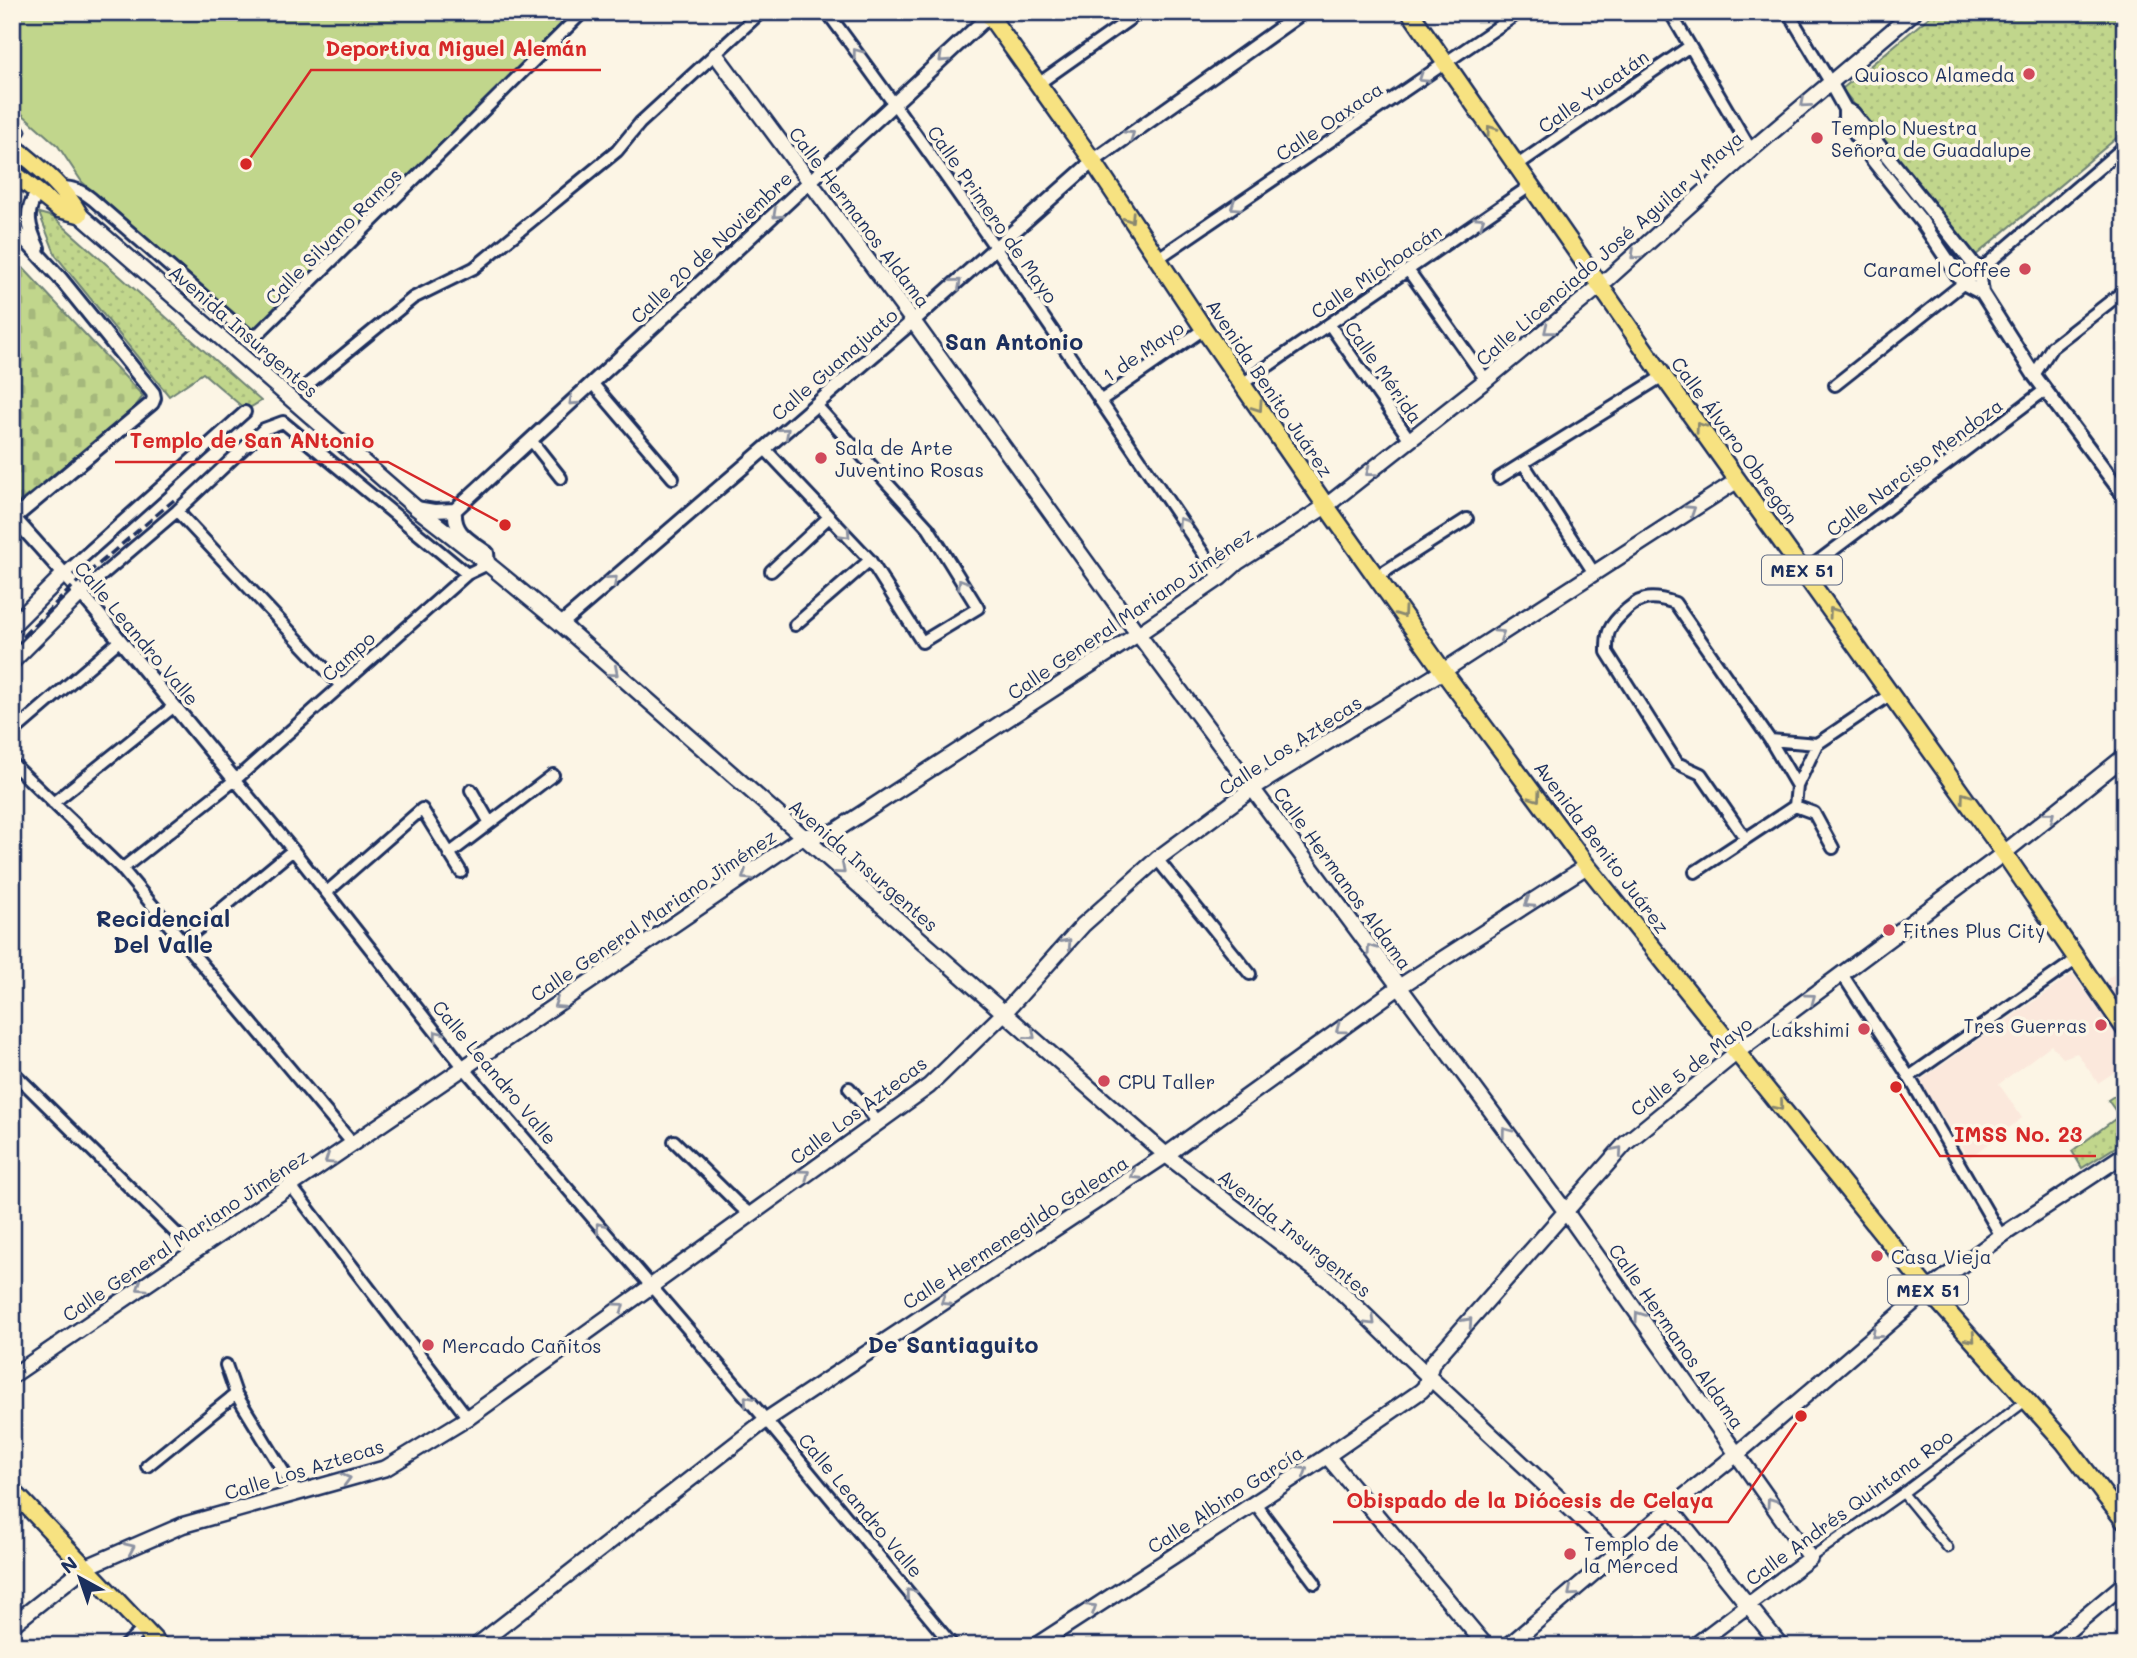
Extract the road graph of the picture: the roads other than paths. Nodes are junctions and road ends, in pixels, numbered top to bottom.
1 (583, 12) edge
2 (761, 12) edge
3 (827, 12) edge
4 (1140, 12) edge
5 (1303, 12) edge
6 (1410, 12) edge
7 (1520, 12) edge
8 (1670, 12) edge
9 (1788, 12) edge
10 (990, 13) edge
11 (1904, 15) edge
12 (1690, 46) junction
13 (716, 55) junction
14 (1445, 63) junction
15 (1830, 82) junction
16 (1038, 84) junction
17 (895, 103) junction
18 (1845, 109) junction
19 (12, 123) edge
20 (22, 131) dead end
21 (12, 145) edge
22 (2125, 146) edge
23 (1751, 150) junction
24 (1093, 161) junction
25 (1516, 166) junction
26 (12, 172) edge
27 (810, 183) junction
28 (1530, 186) junction
29 (61, 187) junction
30 (38, 193) junction
31 (79, 214) junction
32 (12, 226) edge
33 (996, 248) junction
34 (1157, 259) junction
35 (44, 261) junction
36 (1408, 270) junction
37 (1979, 271) junction
38 (1963, 283) junction
39 (1601, 286) junction
40 (2125, 290) edge
41 (1982, 293) junction
42 (913, 321) junction
43 (1329, 324) junction
44 (1204, 329) junction
45 (2034, 374) junction
46 (1663, 376) junction
47 (1486, 380) junction
48 (592, 383) junction
49 (1242, 384) junction
50 (1835, 384) dead end
51 (307, 385) dead end
52 (2045, 390) junction
53 (1100, 401) junction
54 (816, 405) junction
55 (245, 412) dead end
56 (531, 440) junction
57 (1410, 440) junction
58 (765, 449) junction
59 (1523, 463) junction
60 (561, 478) dead end
61 (673, 478) dead end
62 (1500, 478) dead end
63 (1738, 480) junction
64 (2125, 497) edge
65 (1326, 506) junction
66 (416, 508) junction
67 (455, 510) junction
68 (177, 511) junction
69 (829, 517) junction
70 (13, 519) edge
71 (1467, 519) dead end
72 (870, 560) junction
73 (488, 564) junction
74 (771, 571) dead end
75 (1804, 572) junction
76 (1594, 573) junction
77 (467, 574) junction
78 (63, 575) junction
79 (1376, 577) junction
80 (1220, 578) junction
81 (81, 593) junction
82 (561, 624) junction
83 (794, 625) dead end
84 (12, 626) edge
85 (1138, 634) junction
86 (119, 641) junction
87 (12, 662) edge
88 (1443, 671) junction
89 (341, 686) junction
90 (1891, 694) junction
91 (173, 708) junction
92 (12, 733) edge
93 (1770, 740) junction
94 (1817, 744) junction
95 (2125, 756) edge
96 (12, 763) edge
97 (554, 775) dead end
98 (235, 780) junction
99 (1797, 786) junction
100 (1254, 788) junction
101 (471, 789) dead end
102 (52, 803) junction
103 (1795, 806) junction
104 (490, 823) junction
105 (802, 837) junction
106 (1745, 838) junction
107 (1833, 848) dead end
108 (293, 850) junction
109 (2004, 853) junction
110 (449, 854) junction
111 (1157, 859) junction
112 (1587, 866) junction
113 (122, 869) junction
114 (461, 872) dead end
115 (1695, 872) dead end
116 (327, 892) junction
117 (182, 942) junction
118 (2077, 959) junction
119 (1250, 974) dead end
120 (1842, 974) junction
121 (1399, 987) junction
122 (1005, 1012) junction
123 (2125, 1029) edge
124 (1736, 1053) junction
125 (464, 1068) junction
126 (12, 1071) edge
127 (1909, 1077) junction
128 (849, 1088) dead end
129 (878, 1122) junction
130 (674, 1141) dead end
131 (353, 1144) junction
132 (1166, 1154) junction
133 (2125, 1154) edge
134 (291, 1186) junction
135 (1566, 1212) junction
136 (750, 1214) junction
137 (2001, 1236) junction
138 (194, 1251) junction
139 (650, 1285) junction
140 (1928, 1290) junction
141 (226, 1365) dead end
142 (12, 1376) edge
143 (1428, 1376) junction
144 (236, 1394) junction
145 (2027, 1400) junction
146 (468, 1418) junction
147 (766, 1420) junction
148 (1737, 1454) junction
149 (1327, 1456) junction
150 (146, 1466) dead end
151 (12, 1490) edge
152 (296, 1492) junction
153 (1903, 1493) junction
154 (1254, 1502) junction
155 (1670, 1508) junction
156 (2125, 1522) edge
157 (1948, 1548) dead end
158 (1618, 1553) junction
159 (1810, 1558) junction
160 (84, 1568) junction
161 (1315, 1583) dead end
162 (2125, 1583) edge
163 (1748, 1604) junction
164 (12, 1625) edge
165 (144, 1629) junction
166 (124, 1646) edge
167 (160, 1646) edge
168 (476, 1646) edge
169 (953, 1646) edge
170 (1035, 1646) edge
171 (1486, 1646) edge
172 (1508, 1646) edge
173 (1694, 1646) edge
174 (1781, 1646) edge
175 (2050, 1646) edge

1 - 29 street, Calle Silvano Ramos
2 - 13 street
17 -> 3 street, Calle Primero de Mayo
4 - 16 street
24 -> 5 street, Calle Guanajuato
6 - 14 main road, Calle Álvaro Obregón / MEX 51
7 - 14 street, Calle Oaxaca
8 - 12 street
9 - 15 street
10 - 16 main road, Avenida Benito Juárez
10 -> 17 street, Calle 20 de Noviembre
11 - 15 main road, Calle Licenciado José Aguilar y Maya
12 - 23 street
12 - 25 street, Calle Yucatán
13 - 27 main road, Calle Hermanos Aldama
13 - 51 street
25 -> 14 main road, Calle Álvaro Obregón / MEX 51
14 -> 34 street, Calle Oaxaca
15 - 18 street
15 -> 23 main road, Calle Licenciado José Aguilar y Maya
16 - 24 main road, Avenida Benito Juárez
17 - 27 street, Calle 20 de Noviembre
17 - 33 street, Calle Primero de Mayo
18 - 37 street
18 - 38 street
19 - 20 street
21 - 29 main road
22 - 37 street
23 -> 39 main road, Calle Licenciado José Aguilar y Maya
24 - 33 street, Calle Guanajuato
24 -> 34 main road, Avenida Benito Juárez
25 - 28 main road, Calle Álvaro Obregón / MEX 51
26 - 30 main road
27 - 42 main road, Calle Hermanos Aldama
27 -> 48 street, Calle 20 de Noviembre
36 -> 28 street, Calle Michoacán
28 - 39 main road, Calle Álvaro Obregón / MEX 51
29 - 31 main road
30 - 31 main road
30 - 35 street
31 - 66 main road, Avenida Insurgentes
32 - 35 street
42 -> 33 street, Calle Guanajuato
33 - 53 street, Calle Primero de Mayo
34 - 44 main road, Avenida Benito Juárez
35 - 70 street
36 - 43 street, Calle Michoacán
36 - 47 street
37 - 38 street
37 - 41 street
38 - 41 street
38 - 50 street
39 - 46 main road, Calle Álvaro Obregón / MEX 51
39 -> 47 main road, Calle Licenciado José Aguilar y Maya
40 - 45 street
41 - 45 street
42 - 54 street, Calle Guanajuato
42 - 85 main road, Calle Hermanos Aldama
43 - 49 street, Calle Michoacán
43 - 57 street, Calle Mérida
44 - 49 main road, Avenida Benito Juárez
44 - 53 street, 1 de Mayo
45 - 52 street
46 - 59 street
63 -> 46 main road, Calle Álvaro Obregón / MEX 51
47 - 57 main road, Calle Licenciado José Aguilar y Maya
48 -> 56 street, Calle 20 de Noviembre
48 - 61 street
49 -> 65 main road, Avenida Benito Juárez
52 - 64 street
52 - 75 street, Calle Narciso Mendoza
80 -> 53 street, Calle Primero de Mayo
58 -> 54 street, Calle Guanajuato
72 -> 54 street
55 - 78 street
56 - 60 street
56 - 67 street, Calle 20 de Noviembre
57 -> 65 main road, Calle Licenciado José Aguilar y Maya
58 - 69 street
82 -> 58 street, Calle Guanajuato
59 - 62 street
59 - 76 street
63 - 75 main road, Calle Álvaro Obregón / MEX 51
76 -> 63 main road, Calle Los Aztecas
65 - 79 main road, Avenida Benito Juárez
65 - 80 main road, Calle General Mariano Jiménez
66 - 67 street
66 - 73 main road, Avenida Insurgentes
67 - 73 street
68 - 77 street
68 - 81 street
68 - 89 street
69 -> 72 street
69 - 74 street
70 - 78 street, Calle Leandro Valle
71 - 79 street
72 - 83 street
73 - 77 street, Campo
73 - 82 main road, Avenida Insurgentes
90 -> 75 main road, Calle Álvaro Obregón / MEX 51
88 -> 76 main road, Calle Los Aztecas
77 - 89 street, Campo
78 - 81 street, Calle Leandro Valle
78 - 84 main road
79 -> 88 main road, Avenida Benito Juárez
80 - 85 main road, Calle General Mariano Jiménez
81 - 86 street, Calle Leandro Valle
81 - 87 main road
82 -> 105 main road, Avenida Insurgentes
85 - 100 main road, Calle Hermanos Aldama
85 - 105 main road, Calle General Mariano Jiménez
86 - 91 street, Calle Leandro Valle
86 - 92 street
88 - 100 main road, Calle Los Aztecas
88 -> 112 main road, Avenida Benito Juárez
89 - 98 street, Campo
90 - 94 street
109 -> 90 main road, Calle Álvaro Obregón / MEX 51
91 - 98 street, Calle Leandro Valle
91 - 102 street
93 - 94 street
93 - 99 street
93 - 106 street
94 - 99 street
109 -> 95 main road, Calle 5 de Mayo
96 - 102 street
97 - 104 street
98 - 108 street, Calle Leandro Valle
98 - 113 street, Campo
99 - 103 street
100 - 111 main road, Calle Los Aztecas
121 -> 100 main road, Calle Hermanos Aldama
101 - 104 street
102 - 113 street
103 - 106 street
103 - 107 street
104 - 110 street
105 -> 122 main road, Avenida Insurgentes
105 -> 125 main road, Calle General Mariano Jiménez
106 - 115 street
108 - 116 street, Calle Leandro Valle
108 - 117 street
109 - 118 main road, Calle Álvaro Obregón / MEX 51
109 - 120 main road, Calle 5 de Mayo
110 - 114 street
110 - 116 street
111 - 119 street
122 -> 111 main road, Calle Los Aztecas
112 -> 121 main road, Calle Hermenegildo Galeana
112 - 124 main road, Avenida Benito Juárez
113 - 117 street
125 -> 116 street, Calle Leandro Valle
117 - 131 street
118 - 123 main road, Calle Álvaro Obregón / MEX 51
118 - 127 street
124 -> 120 main road, Calle 5 de Mayo
120 - 127 street
121 -> 132 main road, Calle Hermenegildo Galeana
135 -> 121 main road, Calle Hermanos Aldama
122 - 129 main road, Calle Los Aztecas
122 -> 132 main road, Avenida Insurgentes
135 -> 124 main road, Calle 5 de Mayo
124 -> 140 main road, Avenida Benito Juárez / MEX 51
125 - 131 main road, Calle General Mariano Jiménez
139 -> 125 street, Calle Leandro Valle
126 - 138 street
127 - 137 street
128 - 129 street
136 -> 129 main road, Calle Los Aztecas
130 - 136 street
131 -> 134 main road, Calle General Mariano Jiménez
132 -> 143 main road, Avenida Insurgentes
132 -> 147 main road, Calle Hermenegildo Galeana
133 - 137 main road
134 - 138 main road, Calle General Mariano Jiménez
134 - 146 street
143 -> 135 main road, Calle 5 de Mayo
148 -> 135 main road, Calle Hermanos Aldama
136 - 139 main road, Calle Los Aztecas
137 - 140 main road
138 -> 142 main road, Calle General Mariano Jiménez
146 -> 139 main road, Calle Los Aztecas
147 -> 139 street, Calle Leandro Valle
140 -> 145 main road, Avenida Benito Juárez / MEX 51
140 -> 148 main road
141 - 144 street
143 - 149 main road, Calle Albino García
143 - 158 main road, Avenida Insurgentes
144 - 150 street
144 - 152 street
145 - 153 street, Calle Andrés Quintana Roo
145 - 156 main road, Avenida Benito Juárez / MEX 51
152 -> 146 main road, Calle Los Aztecas
147 - 168 main road, Calle Hermenegildo Galeana
169 -> 147 street, Calle Leandro Valle
148 - 155 main road
159 -> 148 main road, Calle Hermanos Aldama
154 -> 149 main road, Calle Albino García
149 - 171 main road
151 - 160 main road
160 -> 152 main road, Calle Los Aztecas
153 - 157 street
153 - 159 street, Calle Andrés Quintana Roo
154 - 161 street
170 -> 154 main road, Calle Albino García
155 - 158 main road
155 - 163 main road
158 -> 172 main road
159 - 163 main road, Calle Andrés Quintana Roo
160 - 164 main road, Calle Los Aztecas
160 - 165 main road
162 - 175 main road
163 - 173 main road, Calle Andrés Quintana Roo
163 - 174 main road
165 - 166 street
165 - 167 main road

